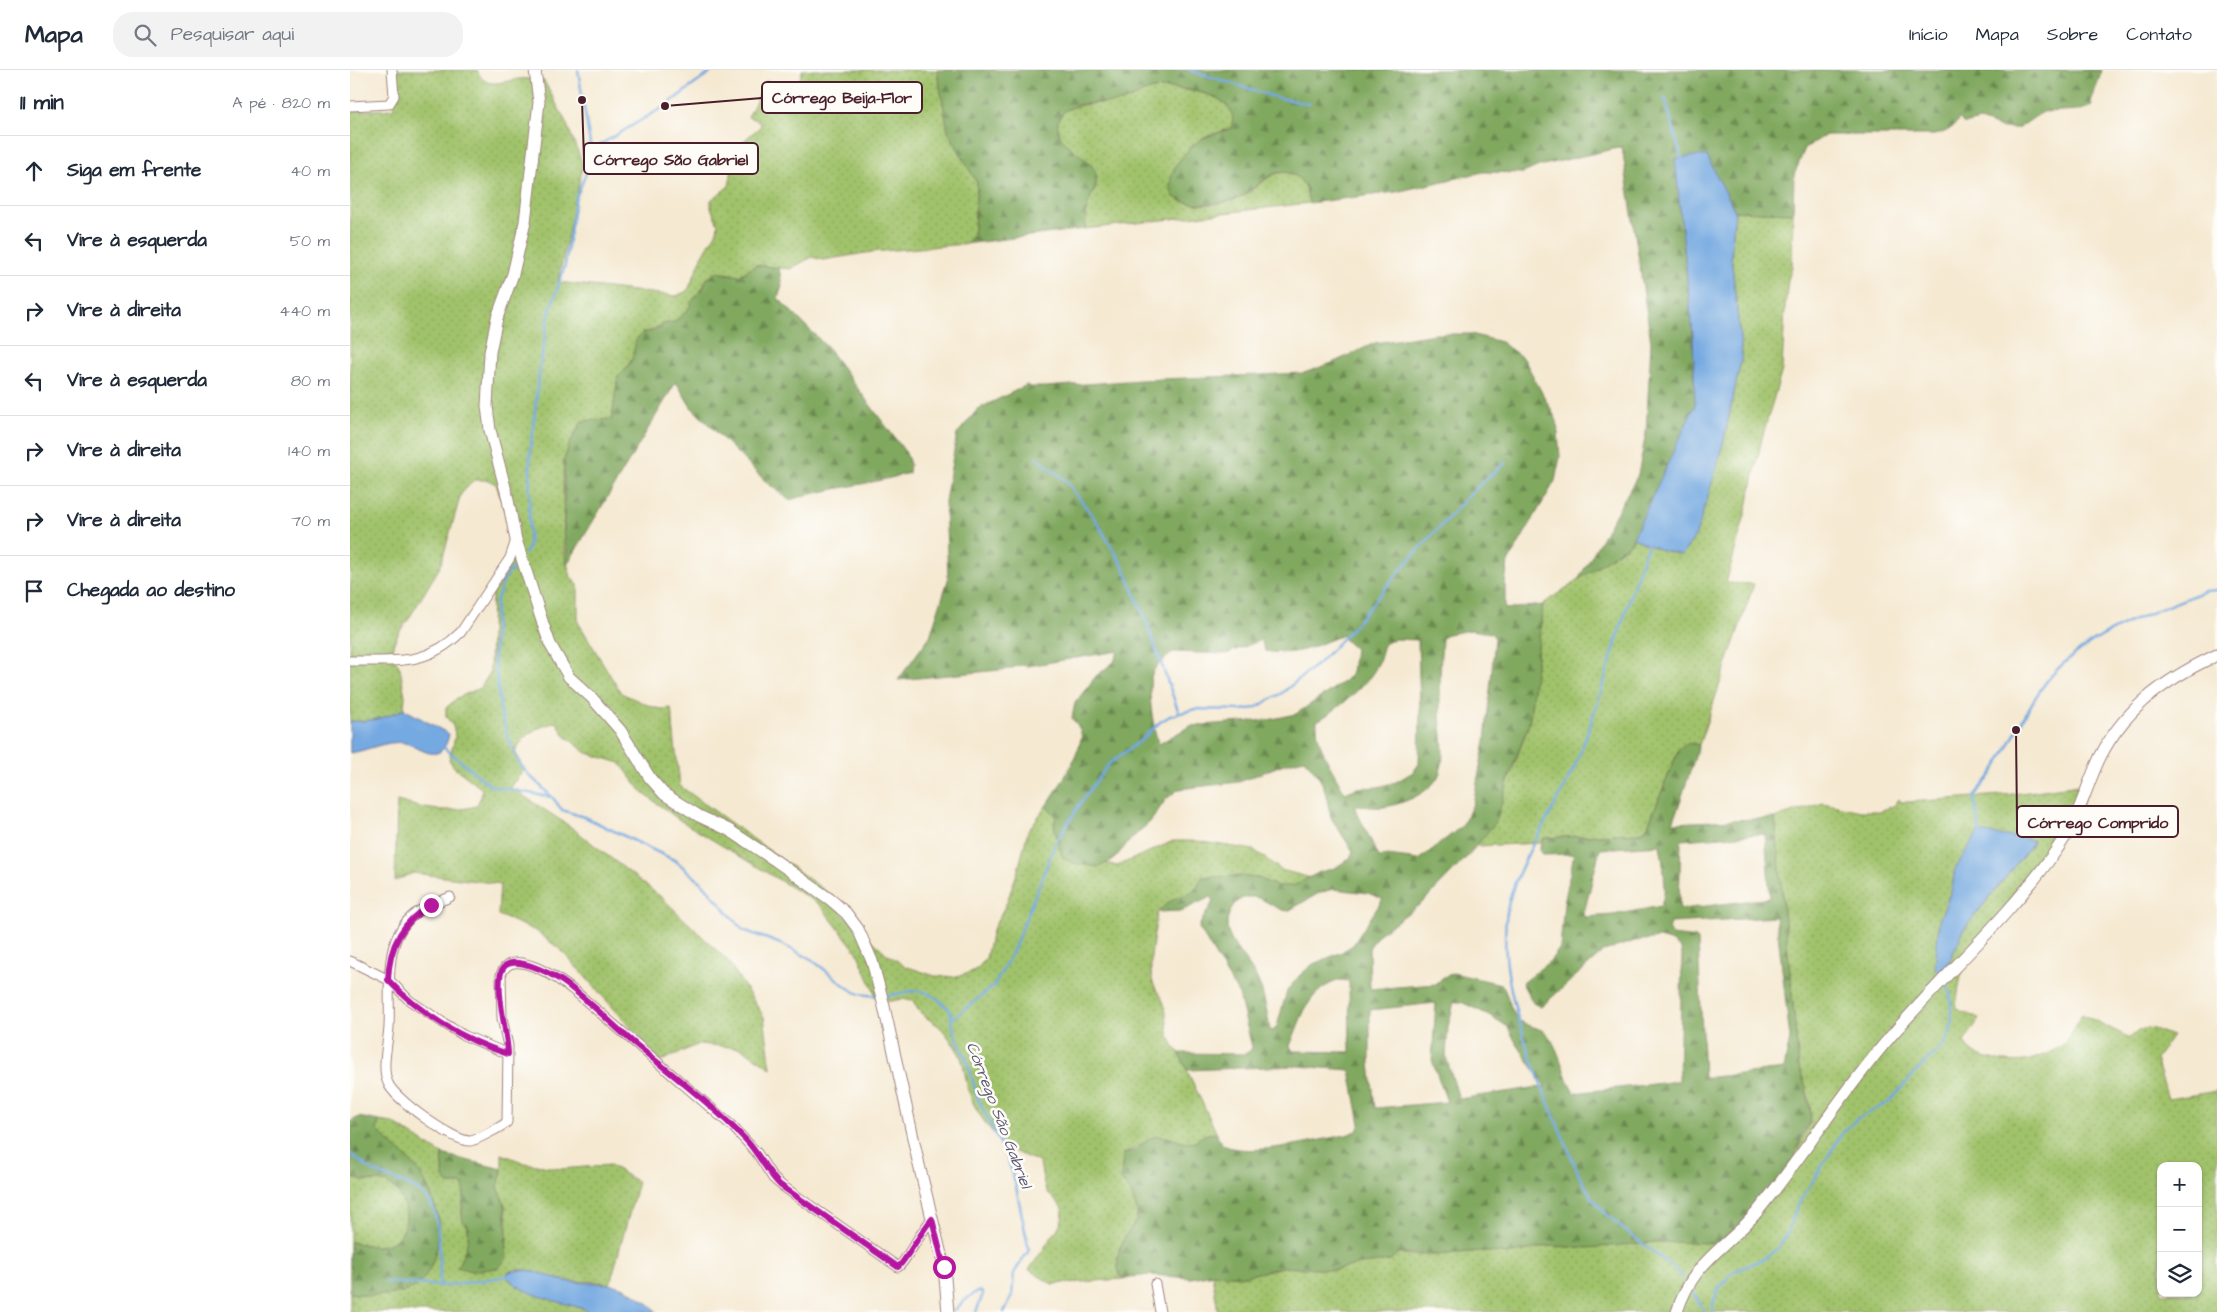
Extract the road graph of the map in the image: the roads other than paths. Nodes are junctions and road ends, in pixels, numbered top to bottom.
1 (392, 70) edge
2 (535, 70) edge
3 (350, 106) edge
4 (516, 540) junction
5 (2217, 655) edge
6 (350, 661) edge
7 (450, 897) dead end
8 (350, 961) edge
9 (388, 980) junction
10 (508, 1054) junction
11 (932, 1219) junction
12 (1156, 1284) dead end
13 (948, 1312) edge
14 (1160, 1312) edge
15 (1677, 1312) edge

1 - 3 street
2 - 4 street
4 - 6 street
4 - 11 street
5 - 15 street
7 - 9 street
8 - 9 street
9 - 10 street
9 - 10 street
10 - 11 street
11 - 13 street
12 - 14 street

